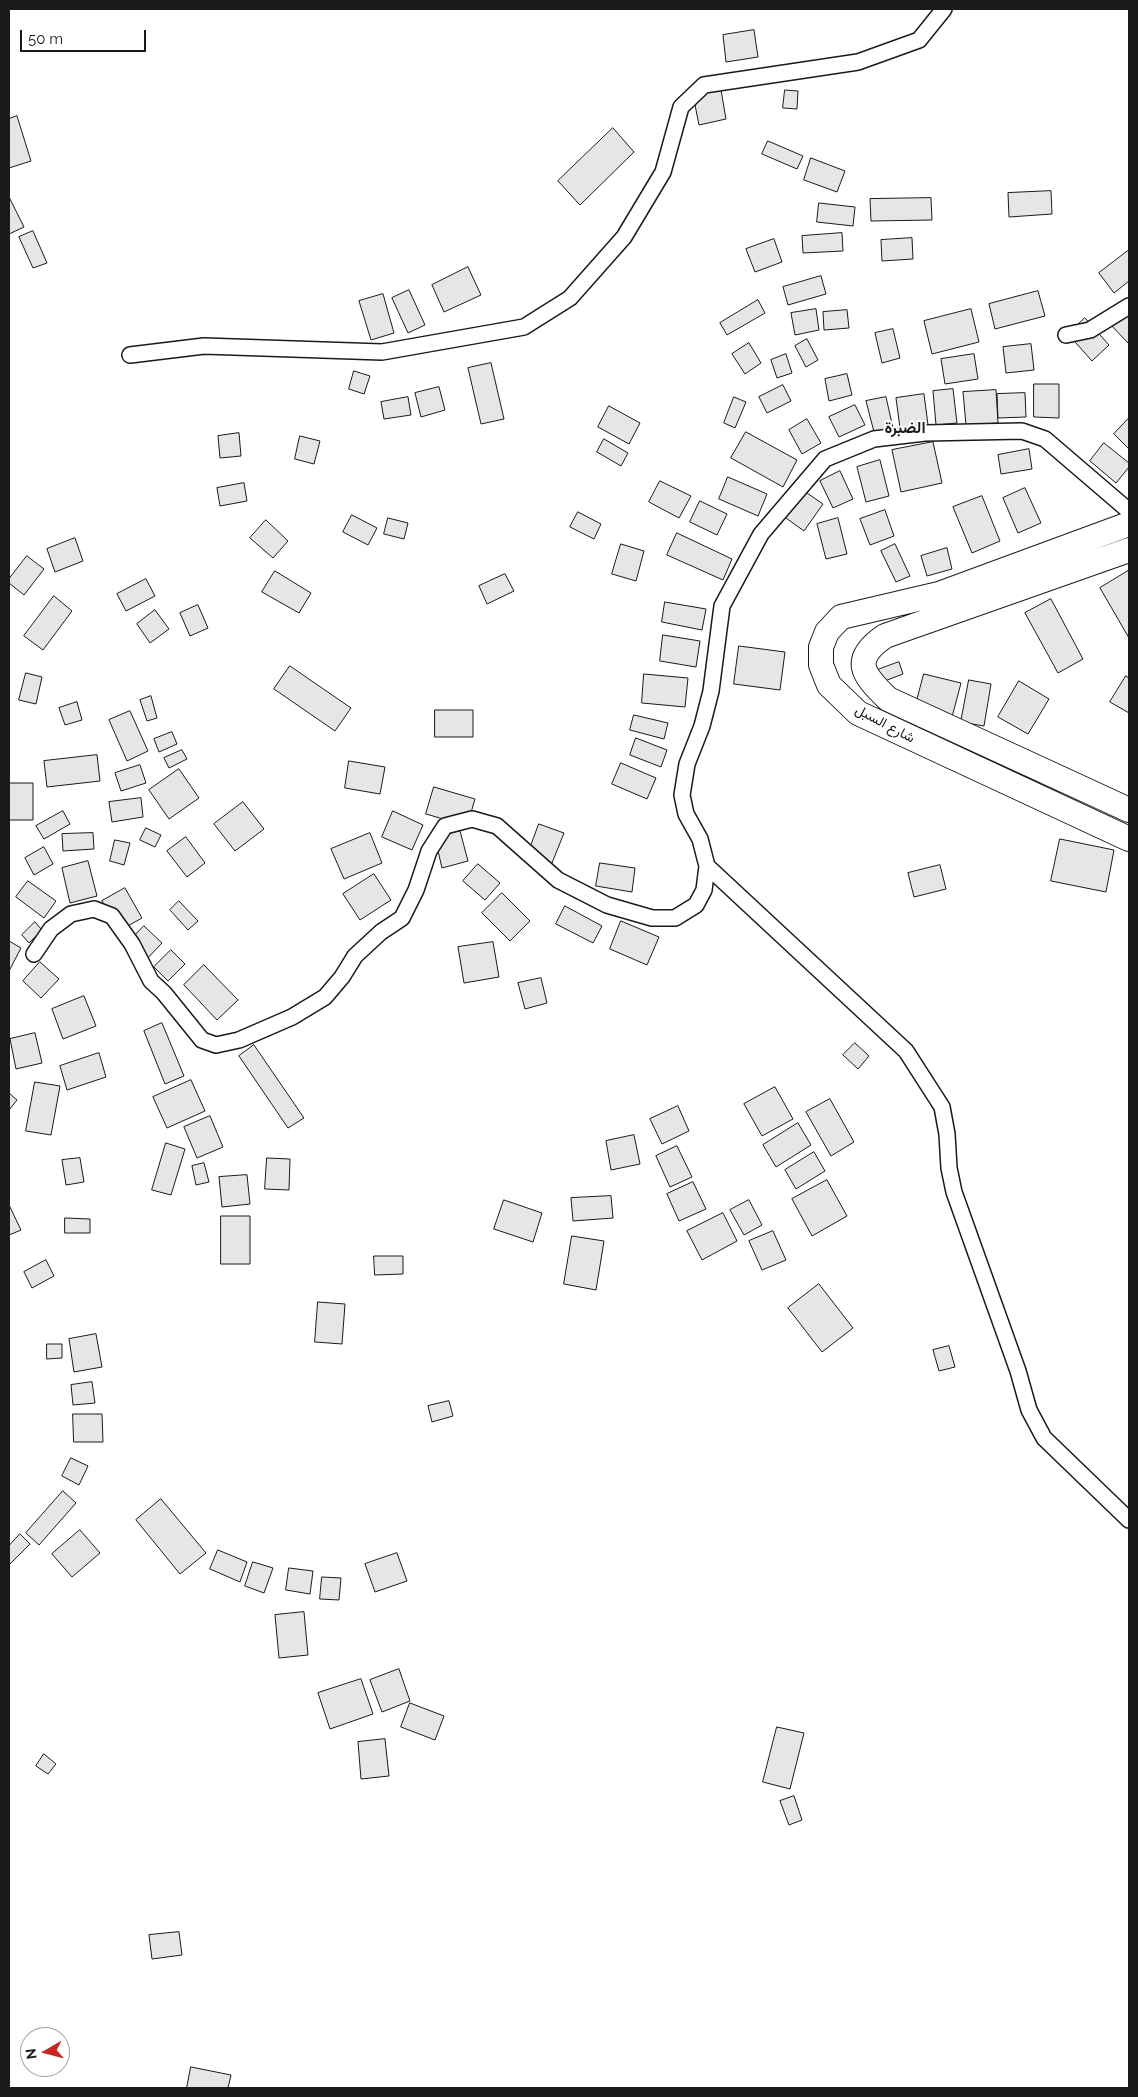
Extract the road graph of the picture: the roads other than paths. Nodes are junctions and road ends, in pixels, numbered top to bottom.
1 (944, 9) edge
2 (1129, 306) edge
3 (1066, 335) dead end
4 (130, 355) dead end
5 (1129, 511) edge
6 (1129, 524) edge
7 (1129, 550) edge
8 (1129, 810) edge
9 (1129, 838) edge
10 (707, 866) junction
11 (34, 954) dead end
12 (1129, 1520) edge

1 - 4 street
2 - 3 street
5 - 10 street
6 - 9 main road, شارع السبل
7 - 8 main road, شارع السبل
10 - 11 street
10 - 12 street

